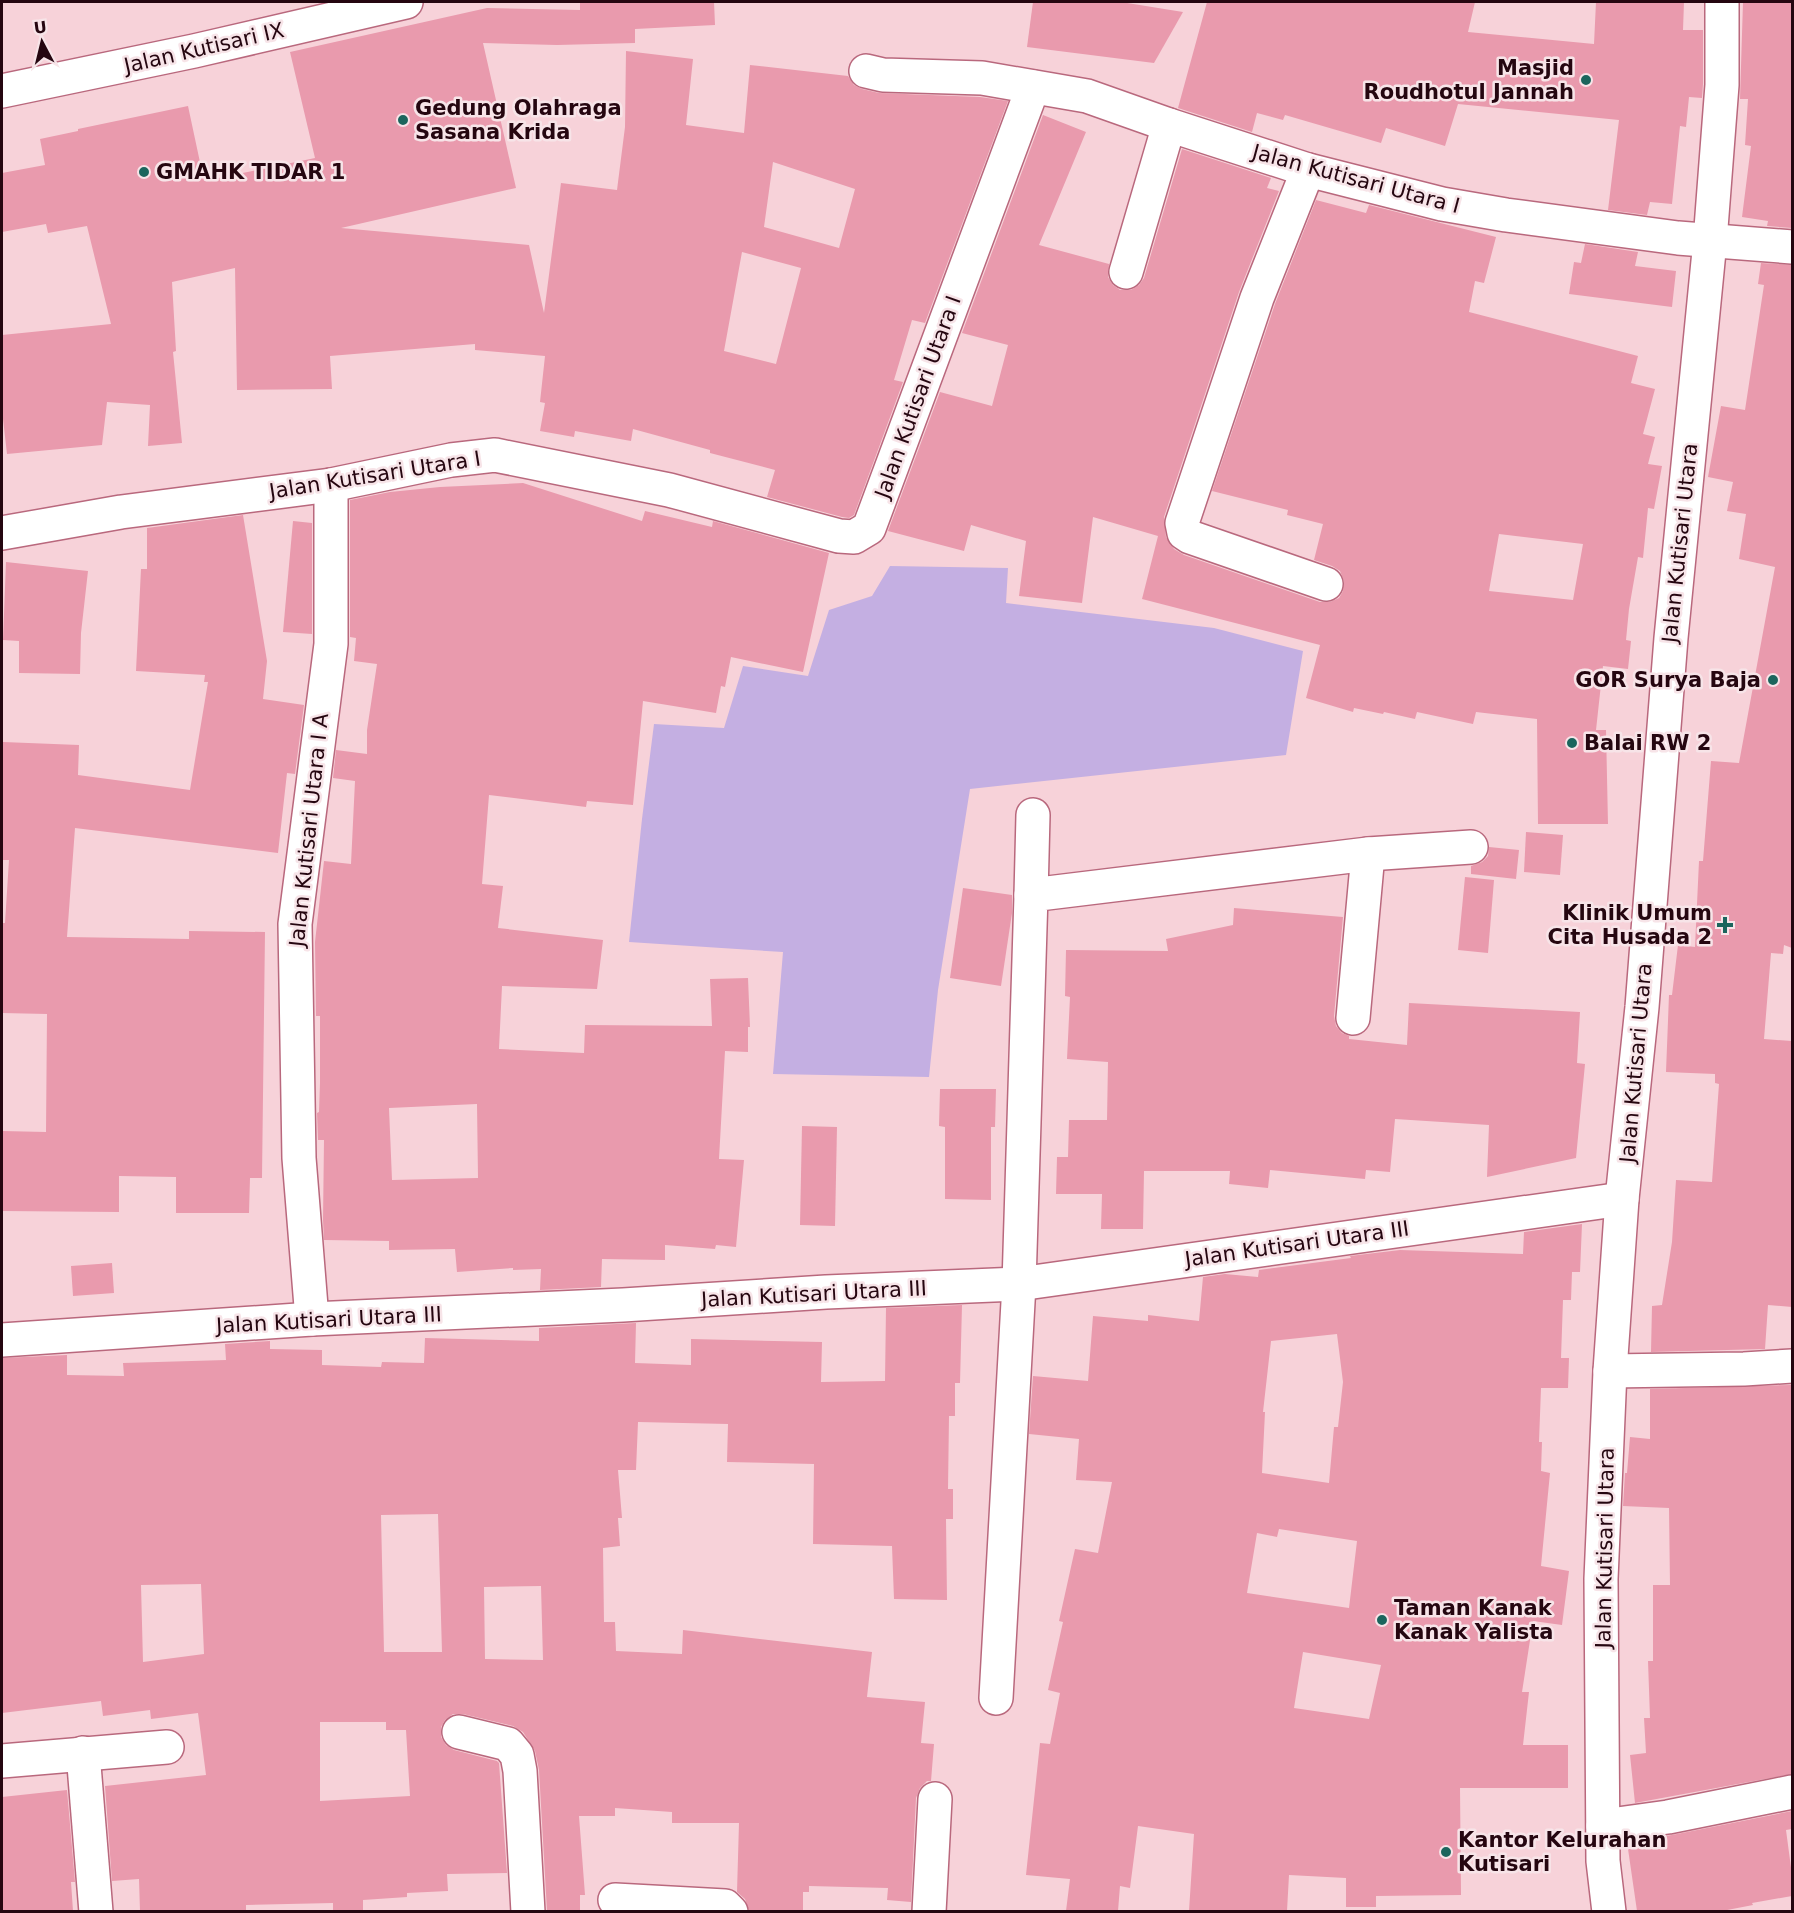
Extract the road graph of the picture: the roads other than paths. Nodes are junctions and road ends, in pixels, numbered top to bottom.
1 (406, 2) edge
2 (1722, 2) edge
3 (866, 71) dead end
4 (1033, 87) junction
5 (2, 91) edge
6 (1169, 125) junction
7 (1308, 170) junction
8 (1710, 241) junction
9 (1792, 247) edge
10 (1126, 272) dead end
11 (331, 485) junction
12 (2, 533) edge
13 (1326, 584) dead end
14 (1033, 816) dead end
15 (1471, 847) dead end
16 (1368, 854) junction
17 (1031, 895) junction
18 (1353, 1018) dead end
19 (1622, 1199) junction
20 (1019, 1284) junction
21 (312, 1319) junction
22 (2, 1340) edge
23 (1792, 1366) edge
24 (1610, 1371) junction
25 (996, 1698) dead end
26 (459, 1732) dead end
27 (167, 1747) dead end
28 (83, 1753) junction
29 (2, 1761) edge
30 (1792, 1792) edge
31 (935, 1799) dead end
32 (1603, 1826) junction
33 (615, 1900) dead end
34 (96, 1911) edge
35 (528, 1911) edge
36 (730, 1911) edge
37 (929, 1911) edge
38 (1610, 1911) edge

1 - 5 street, Jalan Kutisari IX
2 - 8 street, Jalan Kutisari Utara
3 - 4 street
4 - 6 street, Jalan Kutisari Utara I
4 - 11 street, Jalan Kutisari Utara I
6 - 7 street, Jalan Kutisari Utara I
6 - 10 street
7 - 8 street, Jalan Kutisari Utara I
7 - 13 street
8 - 9 street, Jalan Kutisari Utara I
8 - 19 street, Jalan Kutisari Utara
11 - 12 street, Jalan Kutisari Utara I
11 - 21 street, Jalan Kutisari Utara I A
14 - 17 street
15 - 16 street
16 - 17 street
16 - 18 street
17 - 20 street
19 - 20 street, Jalan Kutisari Utara III
19 - 24 street, Jalan Kutisari Utara
20 - 21 street, Jalan Kutisari Utara III
20 - 25 street
21 - 22 street, Jalan Kutisari Utara III
23 - 24 street
24 - 32 street, Jalan Kutisari Utara
26 - 35 street
27 - 28 street
28 - 29 street
28 - 34 street
30 - 32 street
31 - 37 street
32 - 38 street, Jalan Kutisari Utara
33 - 36 street

